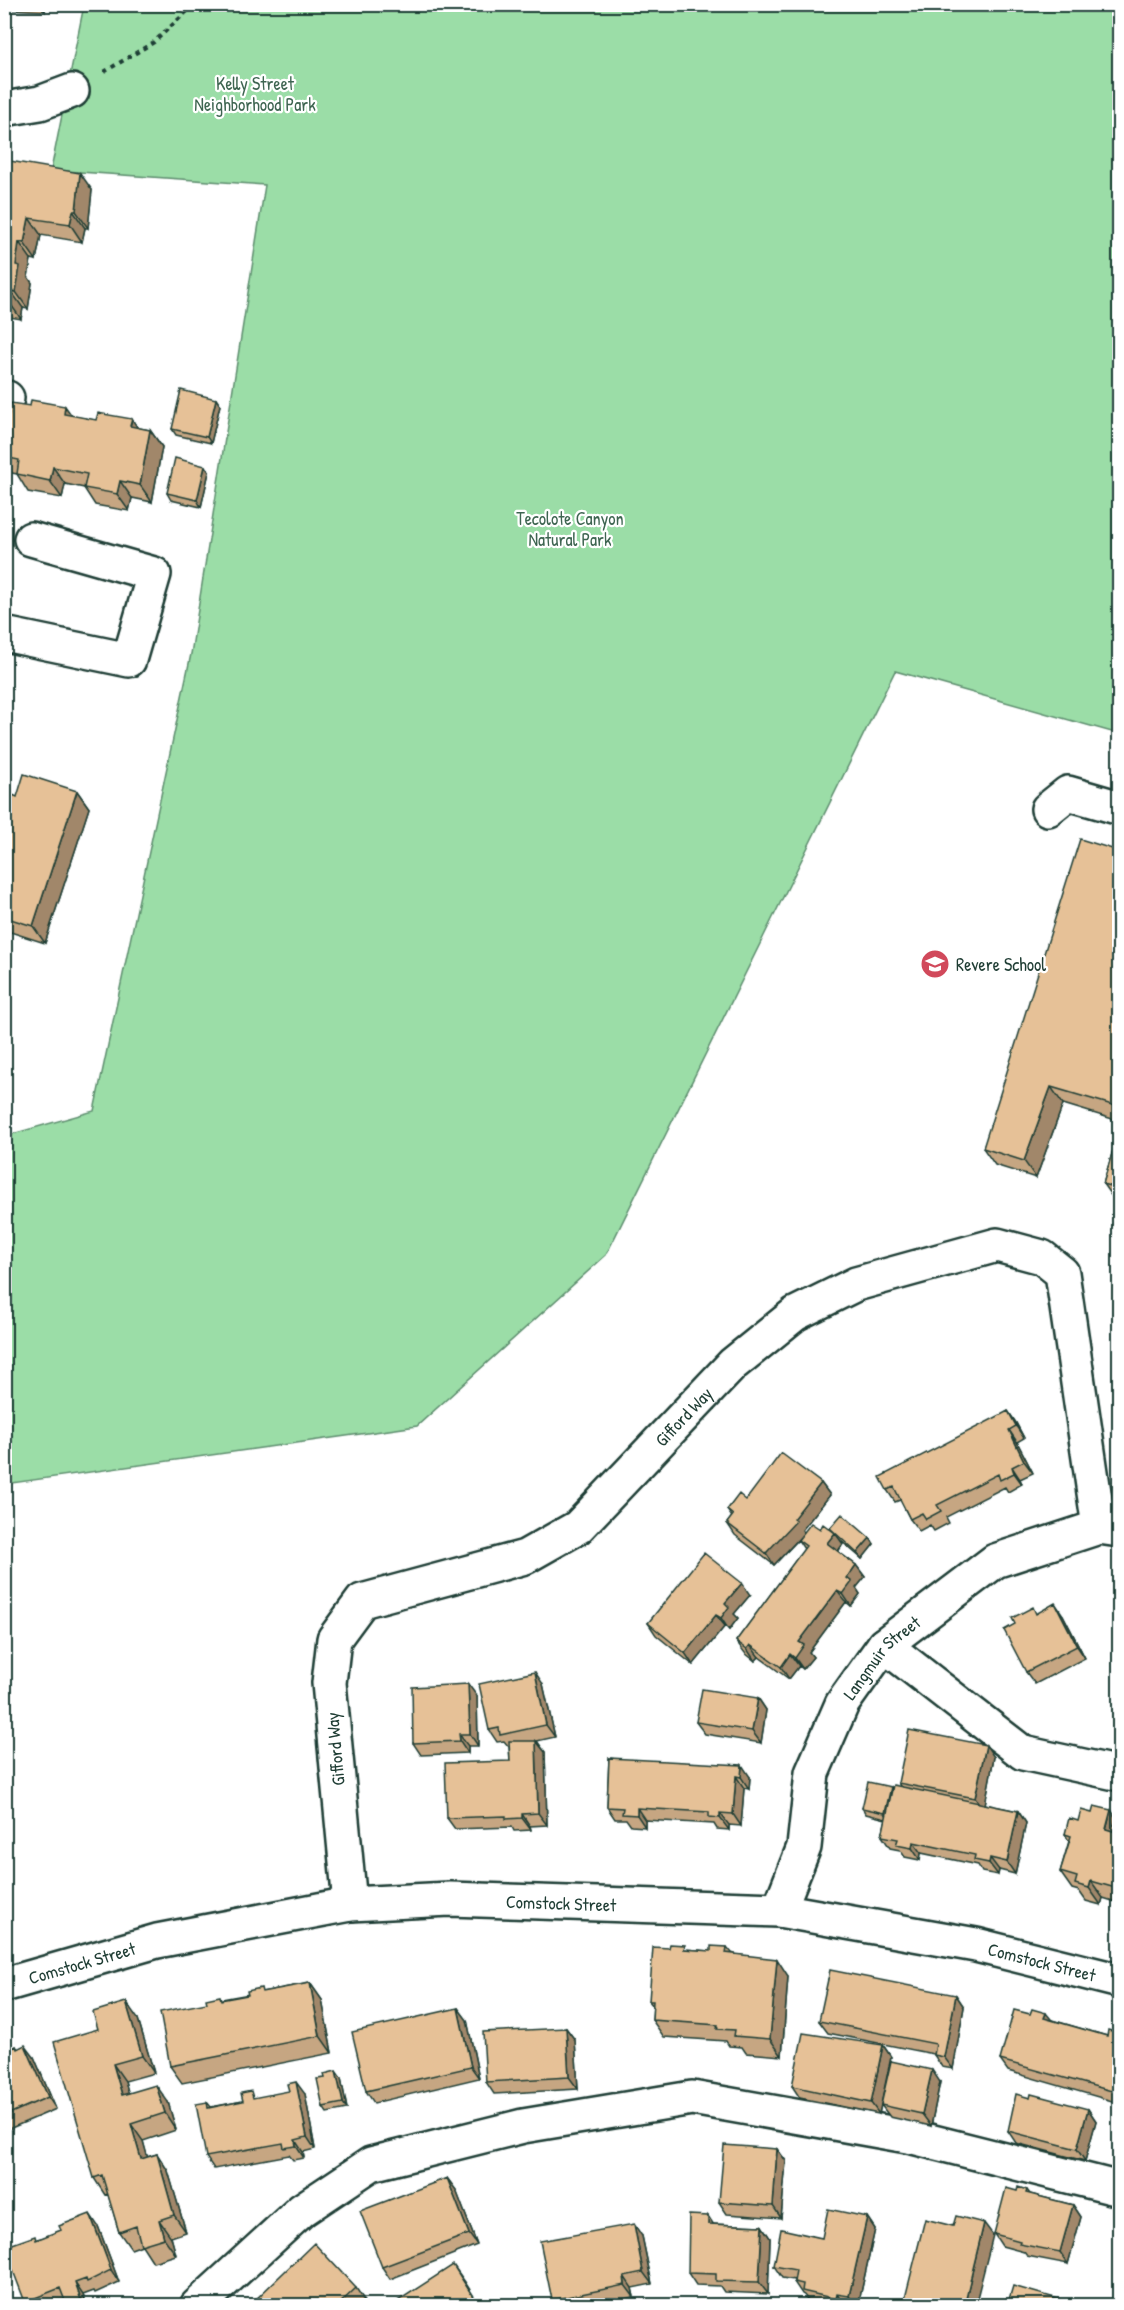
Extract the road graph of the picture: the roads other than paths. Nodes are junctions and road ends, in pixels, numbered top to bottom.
1 (72, 91) road end
2 (4, 109) edge
3 (31, 539) dead end
4 (4, 633) edge
5 (1119, 808) edge
6 (1048, 809) dead end
7 (1109, 1529) edge
8 (884, 1645) junction
9 (1119, 1774) edge
10 (351, 1904) junction
11 (779, 1910) junction
12 (1119, 1980) edge
13 (4, 1985) edge
14 (1119, 2188) edge
15 (197, 2306) edge

1 - 2 street
3 - 4 street
5 - 6 street
7 - 8 street, Langmuir Street
7 - 10 street, Gifford Way
8 - 9 street
8 - 11 street, Langmuir Street
10 - 11 street, Comstock Street
10 - 13 street, Comstock Street
11 - 12 street, Comstock Street
14 - 15 street

